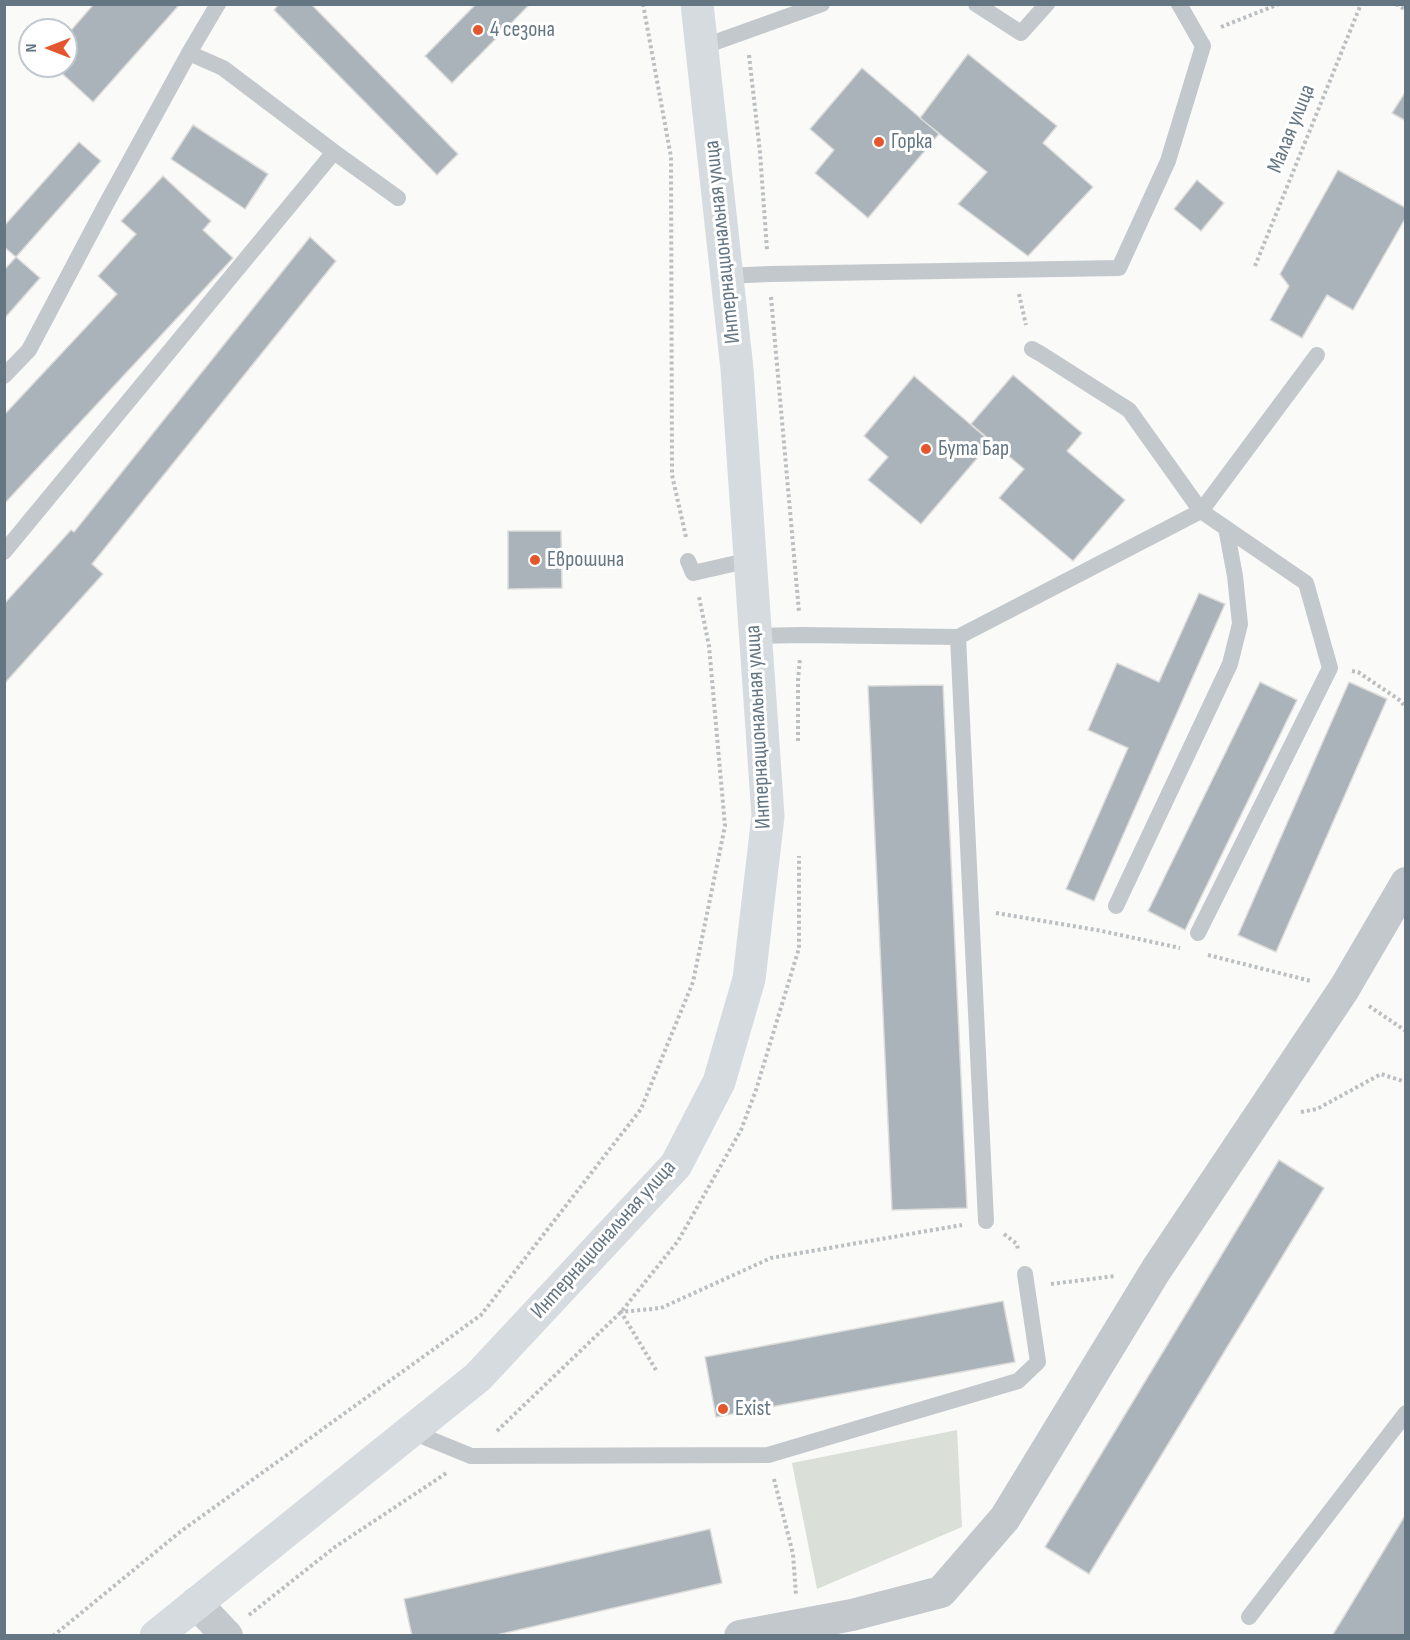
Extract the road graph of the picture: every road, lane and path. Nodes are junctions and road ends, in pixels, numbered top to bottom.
1 (218, 4) edge
2 (643, 4) edge
3 (697, 4) edge
4 (822, 4) edge
5 (976, 4) edge
6 (1047, 4) edge
7 (1179, 4) edge
8 (1279, 4) edge
9 (1361, 4) edge
10 (1396, 4) edge
11 (1406, 10) edge
12 (746, 32) junction
13 (1198, 36) junction
14 (702, 47) junction
15 (189, 53) junction
16 (334, 152) junction
17 (398, 198) dead end
18 (1255, 266) dead end
19 (1014, 270) junction
20 (769, 274) junction
21 (727, 276) junction
22 (1032, 349) joint
23 (1317, 355) dead end
24 (4, 376) edge
25 (1202, 511) junction
26 (1226, 528) junction
27 (4, 552) edge
28 (750, 560) junction
29 (691, 567) junction
30 (801, 635) junction
31 (755, 636) junction
32 (958, 637) junction
33 (1330, 668) junction
34 (1406, 709) edge
35 (798, 750) dead end
36 (799, 855) dead end
37 (1406, 883) edge
38 (1116, 906) dead end
39 (971, 909) junction
40 (1198, 933) dead end
41 (1189, 950) dead end
42 (1200, 953) dead end
43 (1344, 989) junction
44 (1406, 1030) edge
45 (1406, 1082) edge
46 (1254, 1123) junction
47 (986, 1221) junction
48 (1156, 1270) junction
49 (1026, 1281) junction
50 (621, 1312) junction
51 (656, 1370) dead end
52 (1406, 1413) edge
53 (410, 1431) junction
54 (768, 1455) junction
55 (471, 1456) junction
56 (196, 1603) junction
57 (1249, 1617) dead end
58 (799, 1625) junction
59 (53, 1635) edge
60 (156, 1635) edge
61 (225, 1635) edge
62 (740, 1635) edge

1 - 15 lane
2 - 29 path
3 - 14 main road, Интернациональная улица
4 - 12 lane
5 - 6 lane
7 - 13 lane
8 - 13 path
9 - 18 path, Малая улица
10 - 11 path
12 - 14 lane
12 - 20 path
13 - 19 lane
14 - 21 main road, Интернациональная улица
15 - 16 lane
15 - 24 lane
16 - 17 lane
16 - 27 lane
19 - 20 lane
19 - 22 path
20 - 21 lane
20 - 30 path
21 - 28 main road, Интернациональная улица
22 - 25 lane
23 - 25 lane
25 - 26 lane
25 - 32 lane
26 - 33 lane
26 - 38 lane
28 - 29 lane
28 - 31 main road, Интернациональная улица
29 - 59 path
30 - 31 lane
30 - 32 lane
30 - 35 path
31 - 53 main road, Интернациональная улица
32 - 39 lane
33 - 34 path
33 - 40 lane
36 - 50 path
37 - 43 street
39 - 41 path
39 - 47 lane
42 - 43 path
43 - 44 path
43 - 46 street
45 - 46 path
46 - 48 street
47 - 49 path
47 - 50 path
48 - 49 path
48 - 58 street
49 - 54 lane
50 - 51 path
50 - 55 path
52 - 57 lane
53 - 55 lane
53 - 56 main road, Интернациональная улица
54 - 55 lane
54 - 58 path
55 - 61 path
56 - 60 main road, Интернациональная улица
56 - 61 street
58 - 62 street

